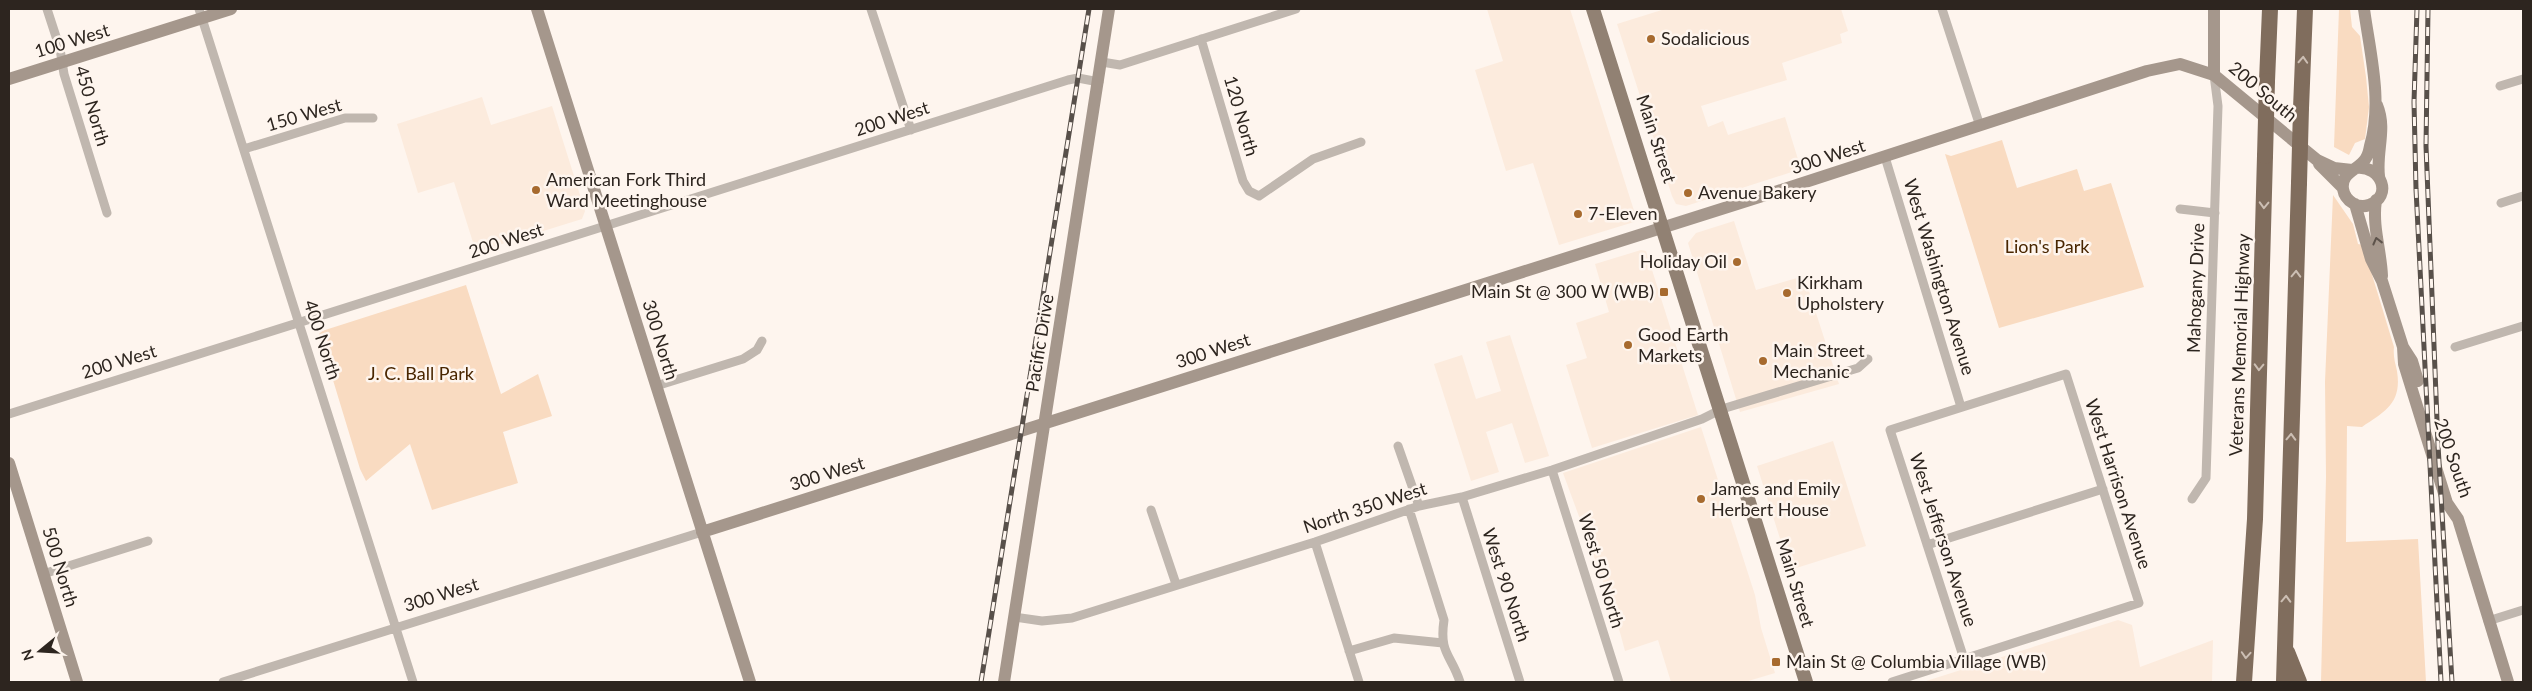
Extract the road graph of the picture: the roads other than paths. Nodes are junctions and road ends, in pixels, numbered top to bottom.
1 (47, 9) edge
2 (231, 9) edge
3 (537, 9) edge
4 (872, 9) edge
5 (1109, 9) edge
6 (1296, 9) edge
7 (1593, 9) edge
8 (1942, 9) edge
9 (2214, 9) edge
10 (2270, 9) edge
11 (2305, 9) edge
12 (2364, 9) edge
13 (201, 13) edge
14 (1201, 39) junction
15 (62, 62) junction
16 (1102, 62) junction
17 (2214, 75) junction
18 (9, 79) edge
19 (2523, 79) edge
20 (1099, 82) junction
21 (2500, 86) dead end
22 (2376, 102) junction
23 (373, 118) dead end
24 (1980, 126) junction
25 (911, 130) junction
26 (1361, 142) dead end
27 (244, 149) junction
28 (1885, 157) junction
29 (2317, 160) junction
30 (2354, 169) junction
31 (2379, 176) junction
32 (2343, 188) junction
33 (2523, 196) edge
34 (2376, 200) junction
35 (2501, 203) dead end
36 (2355, 204) junction
37 (2180, 209) dead end
38 (107, 213) dead end
39 (2215, 213) junction
40 (606, 226) junction
41 (1663, 226) junction
42 (2382, 281) junction
43 (300, 323) junction
44 (2523, 326) edge
45 (762, 341) dead end
46 (2455, 347) dead end
47 (1868, 359) dead end
48 (656, 386) junction
49 (1961, 407) junction
50 (1722, 409) junction
51 (9, 414) edge
52 (1044, 423) junction
53 (1398, 446) dead end
54 (9, 463) edge
55 (1552, 470) junction
56 (2103, 488) junction
57 (1462, 497) junction
58 (2192, 499) dead end
59 (1419, 506) junction
60 (1151, 510) dead end
61 (1408, 510) junction
62 (702, 532) junction
63 (148, 541) dead end
64 (1314, 542) junction
65 (1927, 545) junction
66 (43, 574) junction
67 (1176, 584) junction
68 (2523, 610) edge
69 (1014, 617) junction
70 (2488, 621) junction
71 (396, 628) junction
72 (1443, 643) junction
73 (2285, 648) junction
74 (1350, 651) junction
75 (1964, 659) junction
76 (77, 682) edge
77 (223, 682) edge
78 (414, 682) edge
79 (750, 682) edge
80 (1004, 682) edge
81 (1359, 682) edge
82 (1460, 682) edge
83 (1520, 682) edge
84 (1619, 682) edge
85 (1806, 682) edge
86 (1892, 682) edge
87 (2244, 682) edge
88 (2284, 682) edge
89 (2299, 682) edge
90 (2508, 682) edge

1 - 15 street, 450 North
2 - 13 street, 100 West
3 - 40 street, 300 North
4 - 25 street
5 - 16 street, Pacific Drive
6 - 14 street
7 - 41 main road, Main Street
8 - 24 street
9 - 17 street, 200 South
10 -> 87 highway, Veterans Memorial Highway, bridge
73 -> 11 highway, bridge
12 - 22 street
13 - 15 street, 100 West
13 - 27 street, 400 North
14 - 16 street
14 - 26 street, 120 North
15 - 18 street, 100 West
15 - 38 street, 450 North
16 - 20 street, Pacific Drive
17 - 24 street, 300 West
17 - 29 street, 200 South
17 - 39 street, Mahogany Drive
19 - 21 street
20 - 25 street, 200 West
20 - 52 street, Pacific Drive
22 - 30 street
22 - 31 street
23 - 27 street, 150 West
24 - 28 street, 300 West
25 - 40 street, 200 West
27 - 43 street, 400 North
28 - 41 street, 300 West
28 - 49 street, West Washington Avenue
29 - 30 street, 200 South
29 - 32 street, 200 South
30 - 31 street
30 - 32 street
31 - 34 street
32 - 36 street
33 - 35 street
34 - 36 street
42 -> 34 street, 200 South
36 - 42 street, 200 South
37 - 39 street
39 - 58 street, Mahogany Drive
40 - 43 street, 200 West
40 - 48 street, 300 North
41 - 50 main road, Main Street
41 - 52 street, 300 West
42 - 70 street, 200 South
43 - 51 street, 200 West
43 - 71 street, 400 North
44 - 46 street
45 - 48 street
47 - 50 street, North 350 West
48 - 62 street, 300 North
49 - 56 street, West Harrison Avenue
49 - 65 street, West Jefferson Avenue
50 - 55 street, North 350 West
50 - 85 main road, Main Street
52 - 62 street, 300 West
52 - 69 street, Pacific Drive
53 - 59 street
54 - 66 street, 500 North
55 - 57 street, North 350 West
55 - 84 street, West 50 North
56 - 65 street
56 - 75 street, West Harrison Avenue
57 - 59 street, North 350 West
57 - 83 street, West 90 North
59 - 61 street, North 350 West
60 - 67 street
61 - 64 street, North 350 West
61 - 72 street
62 - 71 street, 300 West
62 - 79 street, 300 North
63 - 66 street
64 - 67 street, North 350 West
64 - 74 street
65 - 75 street, West Jefferson Avenue
66 - 76 street, 500 North
67 - 69 street, North 350 West
68 - 70 street
69 - 80 street, Pacific Drive
70 - 90 street, 200 South
71 - 77 street, 300 West
71 - 78 street, 400 North
72 - 74 street
72 - 82 street
73 - 88 highway
73 - 89 highway
74 - 81 street
75 - 86 street

